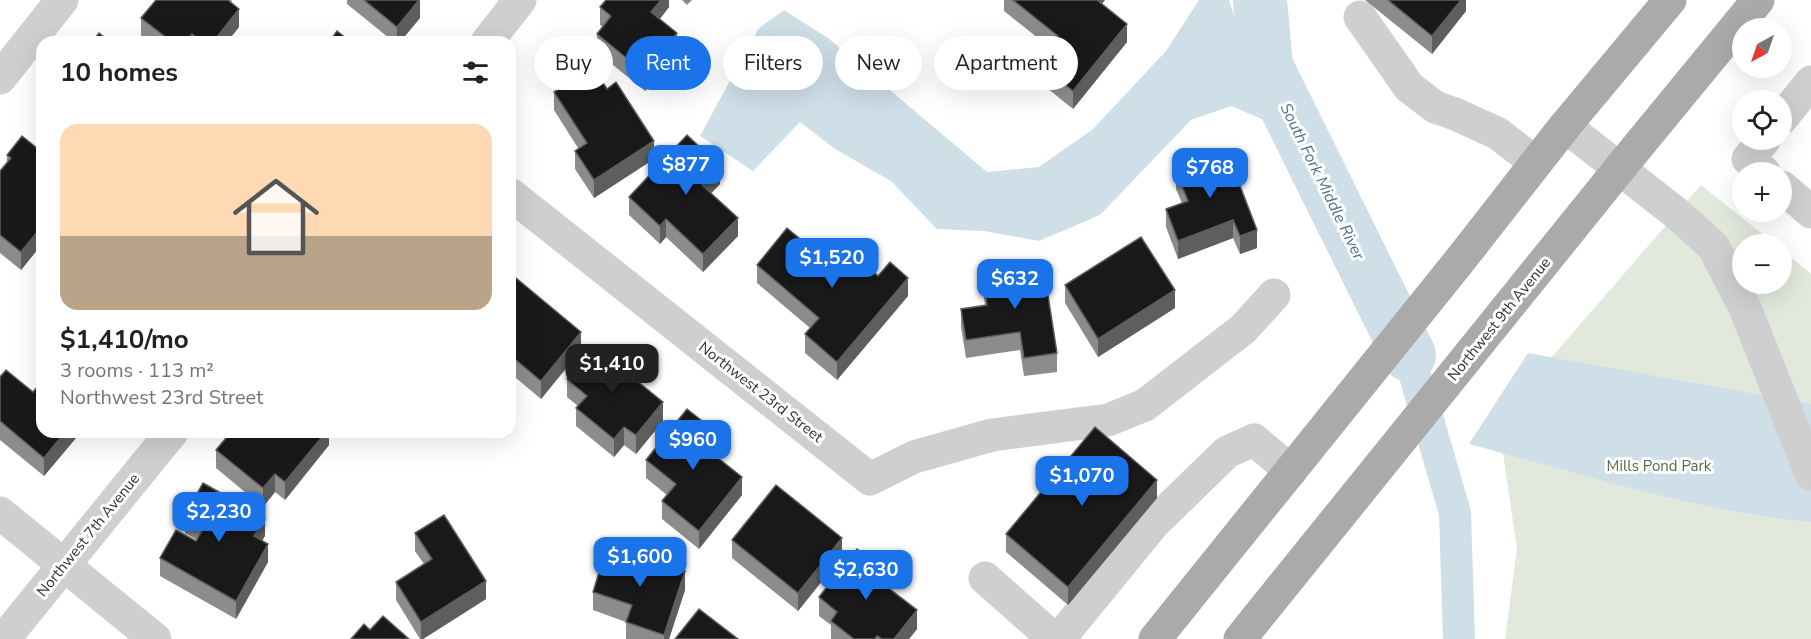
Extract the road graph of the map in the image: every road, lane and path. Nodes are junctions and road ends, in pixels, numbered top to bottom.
1 (62, 0) edge
2 (520, 0) edge
3 (1670, 0) edge
4 (1758, 0) edge
5 (1360, 17) dead end
6 (492, 36) edge
7 (0, 78) edge
8 (1810, 84) edge
9 (1792, 106) edge
10 (1565, 126) junction
11 (1756, 150) edge
12 (1752, 162) edge
13 (1536, 163) junction
14 (1620, 168) junction
15 (1792, 196) edge
16 (516, 199) edge
17 (1811, 212) edge
18 (1275, 295) dead end
19 (167, 438) edge
20 (1291, 471) junction
21 (1811, 474) edge
22 (0, 513) edge
23 (63, 566) junction
24 (984, 578) dead end
25 (4, 639) edge
26 (155, 639) edge
27 (1056, 639) edge
28 (1155, 639) edge
29 (1240, 639) edge

1 - 7 street
2 - 6 street
3 - 10 main road
4 - 14 main road, Northwest 9th Avenue
5 - 13 street
8 - 9 street
10 - 13 main road
10 - 14 street
11 - 12 street
13 - 20 main road
14 - 21 street
14 - 29 main road, Northwest 9th Avenue
15 - 17 street
16 - 18 street, Northwest 23rd Street
19 - 23 street, Northwest 7th Avenue
20 - 27 street
20 - 28 main road
22 - 23 street
23 - 25 street, Northwest 7th Avenue
23 - 26 street
24 - 27 street

